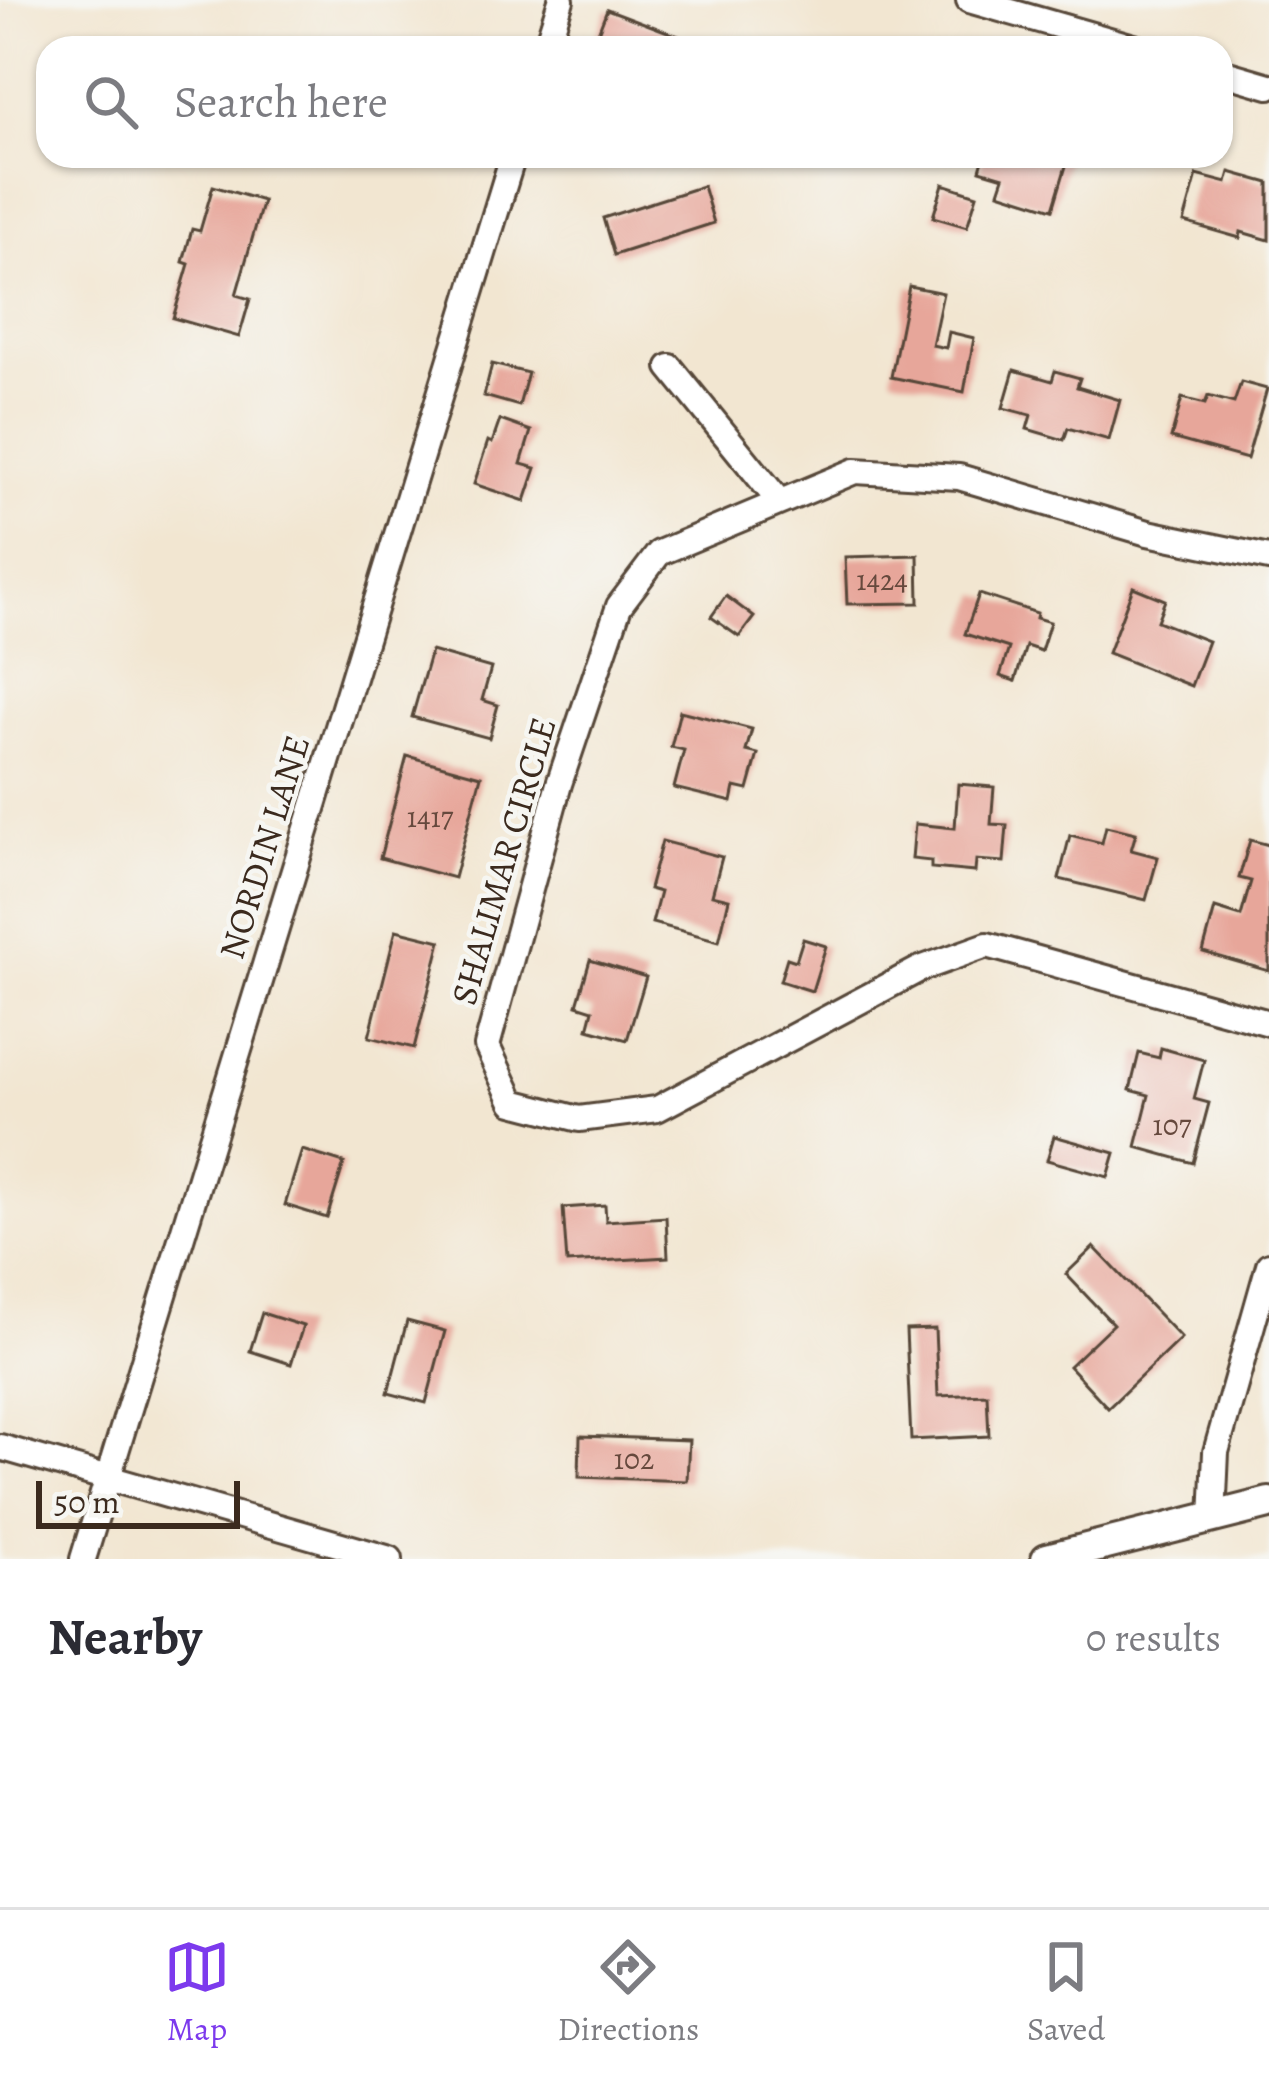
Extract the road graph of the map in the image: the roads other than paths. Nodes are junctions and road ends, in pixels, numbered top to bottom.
1 (561, 0) edge
2 (969, 0) edge
3 (550, 36) edge
4 (1095, 36) edge
5 (1233, 76) edge
6 (1269, 86) edge
7 (509, 168) edge
8 (670, 367) dead end
9 (778, 500) junction
10 (1269, 558) edge
11 (1269, 1023) edge
12 (1269, 1264) edge
13 (0, 1447) edge
14 (106, 1478) junction
15 (1269, 1503) edge
16 (1213, 1519) junction
17 (83, 1559) edge
18 (390, 1559) edge
19 (1048, 1559) edge

1 - 3 street
2 - 4 street
5 - 6 street
7 - 14 street, NORDIN LANE
8 - 9 street
9 - 10 street, SHALIMAR CIRCLE
9 - 11 street, SHALIMAR CIRCLE
12 - 16 street
13 - 14 street
14 - 17 street, NORDIN LANE
14 - 18 street
15 - 16 street
16 - 19 street

